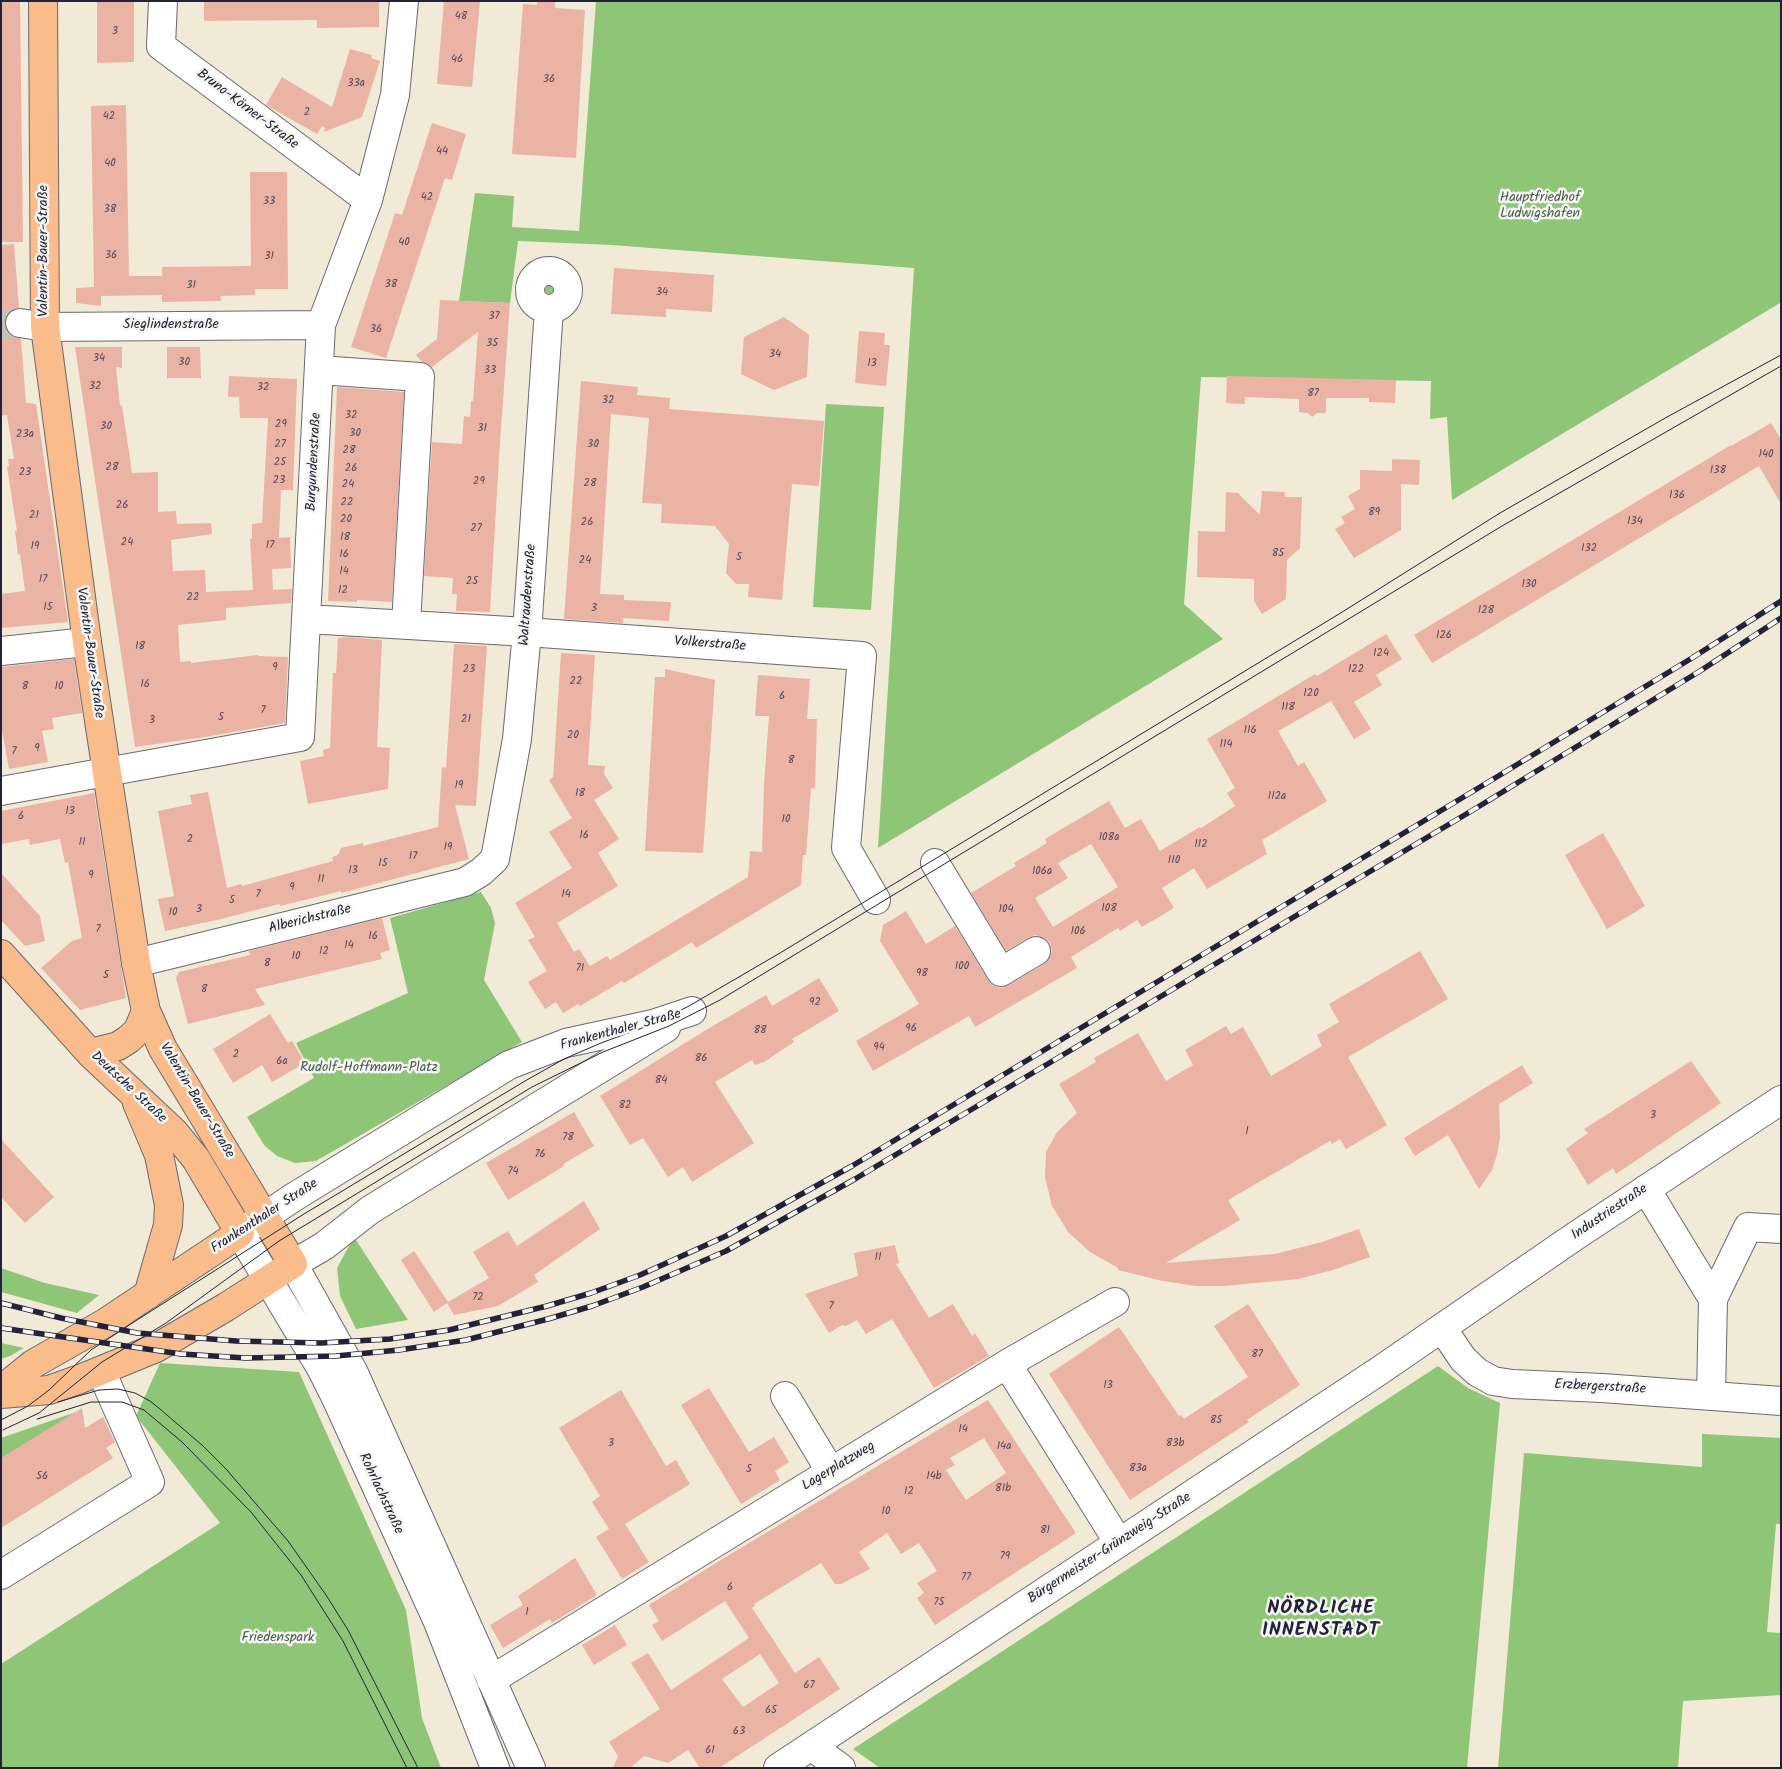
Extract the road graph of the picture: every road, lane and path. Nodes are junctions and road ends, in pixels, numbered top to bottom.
1 (42, 1) edge
2 (163, 1) edge
3 (404, 1) edge
4 (368, 200) junction
5 (548, 309) dead end
6 (33, 325) junction
7 (322, 325) junction
8 (319, 370) junction
9 (307, 619) junction
10 (406, 624) junction
11 (527, 632) junction
12 (87, 642) junction
13 (1, 651) edge
14 (106, 772) junction
15 (1, 791) edge
16 (935, 864) dead end
17 (481, 872) joint
18 (876, 900) dead end
19 (1036, 951) dead end
20 (1, 954) edge
21 (136, 963) junction
22 (146, 1011) junction
23 (84, 1059) junction
24 (132, 1093) junction
25 (1781, 1100) edge
26 (1646, 1189) junction
27 (264, 1216) junction
28 (1781, 1229) edge
29 (240, 1233) junction
30 (293, 1264) junction
31 (268, 1280) junction
32 (148, 1295) junction
33 (1713, 1299) junction
34 (1115, 1302) dead end
35 (1442, 1328) junction
36 (1007, 1364) junction
37 (101, 1370) junction
38 (1, 1390) edge
39 (1, 1394) edge
40 (1711, 1395) junction
41 (785, 1396) dead end
42 (1781, 1401) edge
43 (831, 1472) junction
44 (1119, 1543) junction
45 (1, 1575) edge
46 (491, 1680) junction
47 (811, 1746) junction
48 (496, 1768) edge
49 (531, 1768) edge
50 (778, 1768) edge
51 (841, 1768) edge

1 - 6 main road, Valentin-Bauer-Straße
2 - 4 street, Bruno-Körner-Straße
3 - 4 street, Burgundenstraße
4 - 7 street, Burgundenstraße
5 - 11 street, Waltraudenstraße
6 - 7 street, Sieglindenstraße
6 - 12 main road, Valentin-Bauer-Straße
7 - 8 street, Burgundenstraße
8 - 9 street, Burgundenstraße
8 - 10 street
9 - 10 street, Volkerstraße
9 - 14 street, Burgundenstraße
10 - 11 street, Volkerstraße
11 - 17 street, Waltraudenstraße
11 - 18 street, Volkerstraße
12 - 13 street
12 - 14 main road, Valentin-Bauer-Straße
14 - 15 street
14 - 21 main road, Valentin-Bauer-Straße
16 - 19 street
17 - 21 street, Alberichstraße
20 - 23 main road, Deutsche Straße
21 - 22 main road, Valentin-Bauer-Straße
22 - 23 main road
22 - 27 main road, Valentin-Bauer-Straße
23 - 24 main road, Deutsche Straße
24 - 29 main road, Deutsche Straße
24 - 32 main road
25 - 26 street, Industriestraße
26 - 33 street
26 - 35 street, Industriestraße
27 - 29 street, Frankenthaler Straße
27 - 30 main road, Valentin-Bauer-Straße
27 - 30 street, Frankenthaler Straße
28 - 33 street
29 - 31 street, Rohrlachstraße
29 - 32 main road, Frankenthaler Straße
30 - 31 main road, Frankenthaler Straße
30 - 46 street, Rohrlachstraße
31 - 37 main road, Frankenthaler Straße
31 - 48 street, Rohrlachstraße
32 - 38 main road, Frankenthaler Straße
33 - 40 street
34 - 36 street, Lagerplatzweg
35 - 40 street, Erzbergerstraße
35 - 44 street, Bürgermeister-Grünzweig-Straße
36 - 43 street, Lagerplatzweg
36 - 44 street
37 - 39 main road, Frankenthaler Straße
37 - 45 street
40 - 42 street, Erzbergerstraße
41 - 43 street
43 - 46 street, Lagerplatzweg
44 - 47 street, Bürgermeister-Grünzweig-Straße
46 - 49 street, Rohrlachstraße
47 - 50 street, Bürgermeister-Grünzweig-Straße
47 - 51 street

